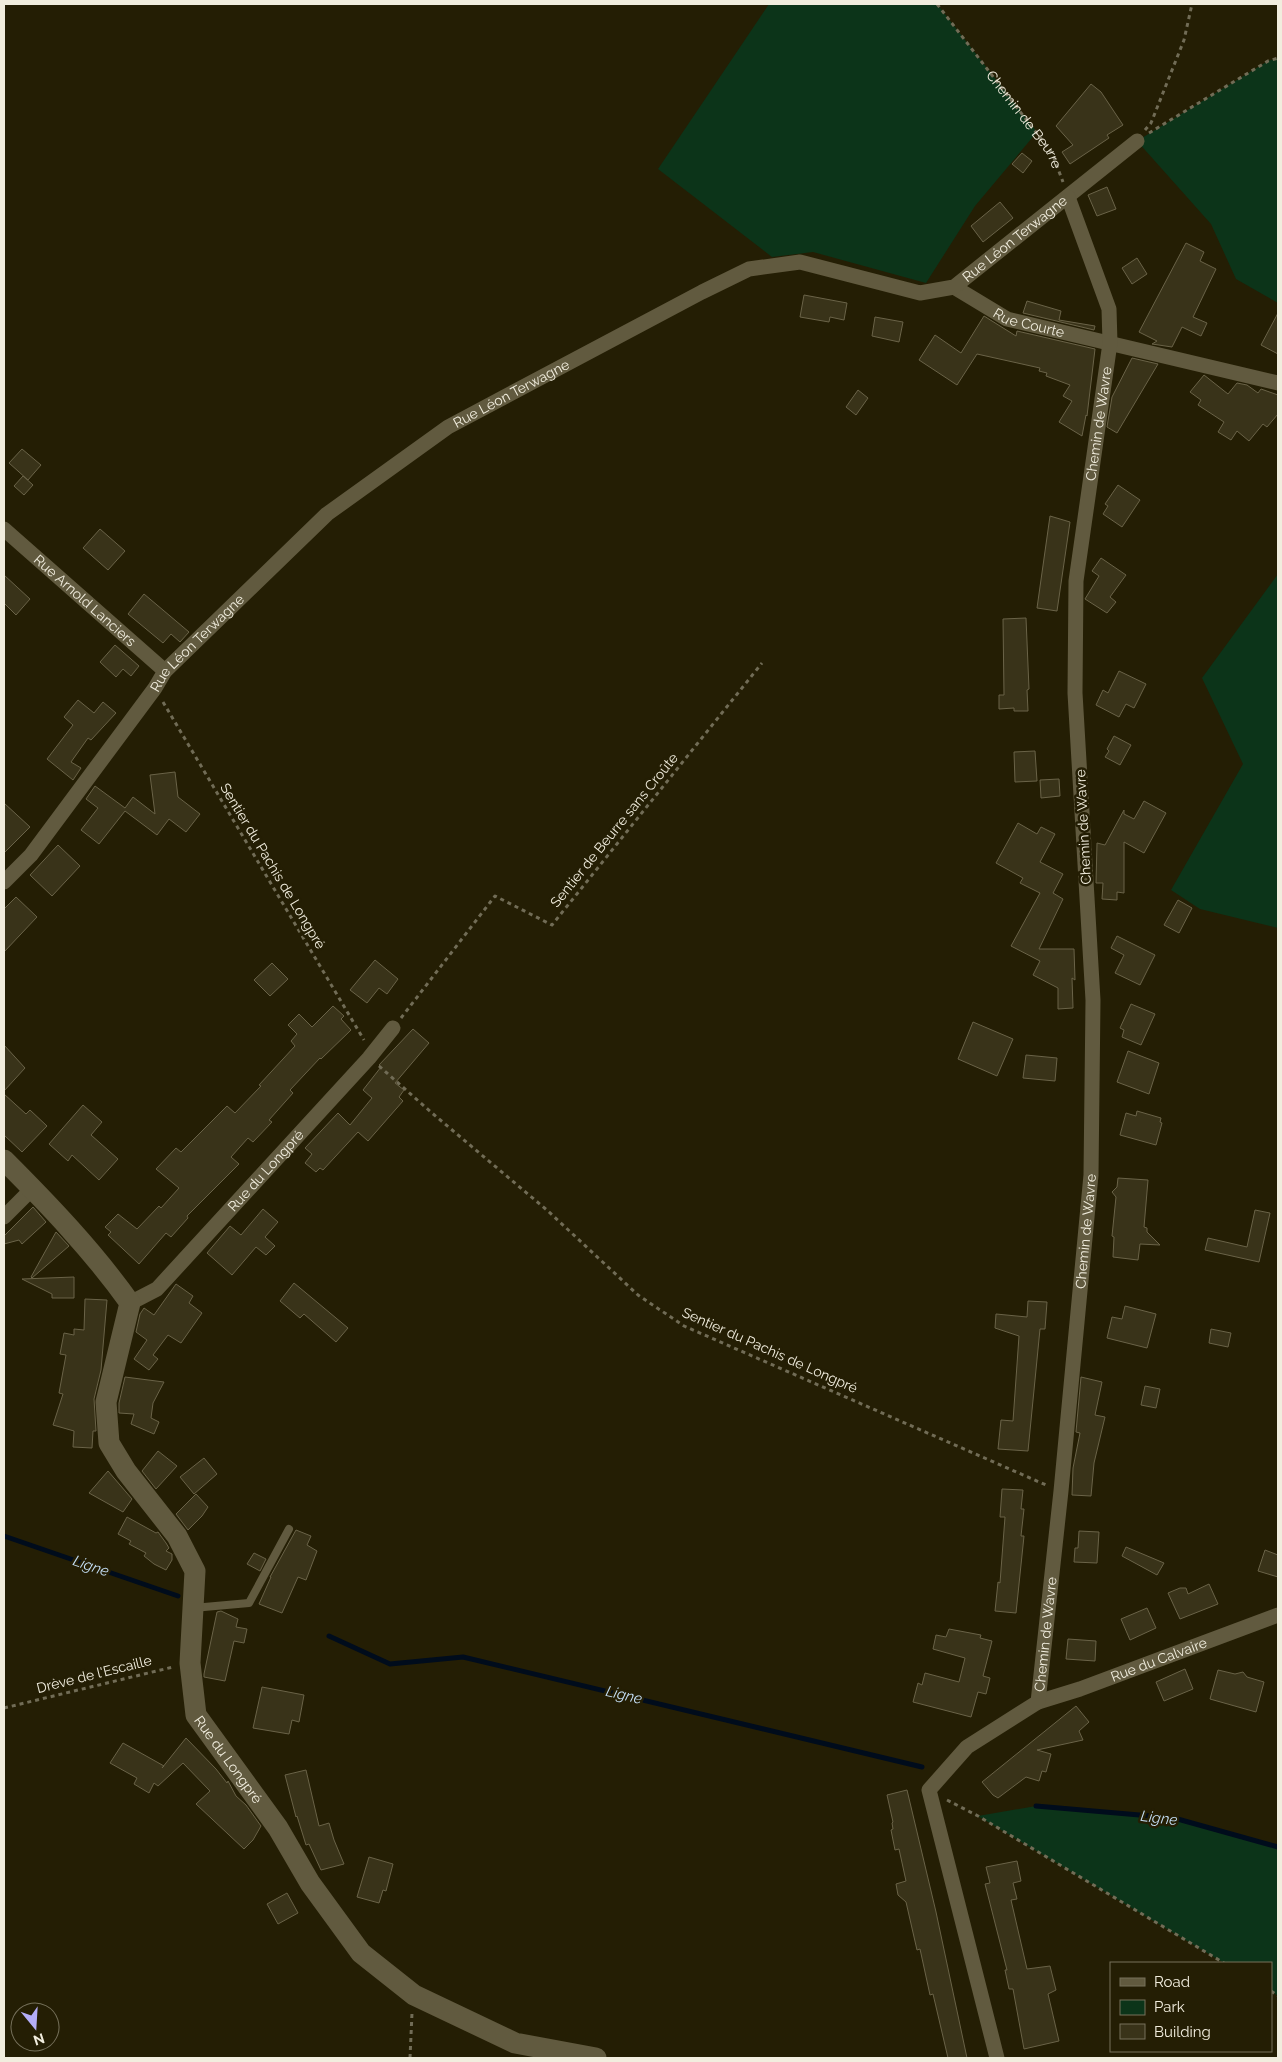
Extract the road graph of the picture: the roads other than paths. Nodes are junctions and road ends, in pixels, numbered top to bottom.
1 (1137, 141) road end
2 (1068, 197) junction
3 (954, 287) junction
4 (1110, 343) junction
5 (1278, 382) edge
6 (4, 529) edge
7 (165, 671) junction
8 (4, 882) edge
9 (393, 1028) road end
10 (4, 1160) edge
11 (33, 1188) junction
12 (4, 1217) edge
13 (130, 1303) junction
14 (290, 1529) dead end
15 (193, 1608) junction
16 (1278, 1615) edge
17 (1038, 1702) junction
18 (596, 2058) edge
19 (997, 2058) edge

1 - 2 street, Rue Léon Terwagne
2 - 3 street, Rue Léon Terwagne
2 - 4 street
3 - 4 street, Rue Courte
3 - 7 street, Rue Léon Terwagne
4 - 5 street
4 - 17 street, Chemin de Wavre
6 - 7 street, Rue Arnold Lanciers
7 - 8 street, Rue Léon Terwagne
9 - 13 street, Rue du Longpré
10 - 11 street
11 - 12 street
11 - 13 street
13 - 15 street, Rue du Longpré
14 - 15 lane
15 - 18 street, Rue du Longpré
16 - 17 street, Rue du Calvaire
17 - 19 street, Chemin de Wavre

